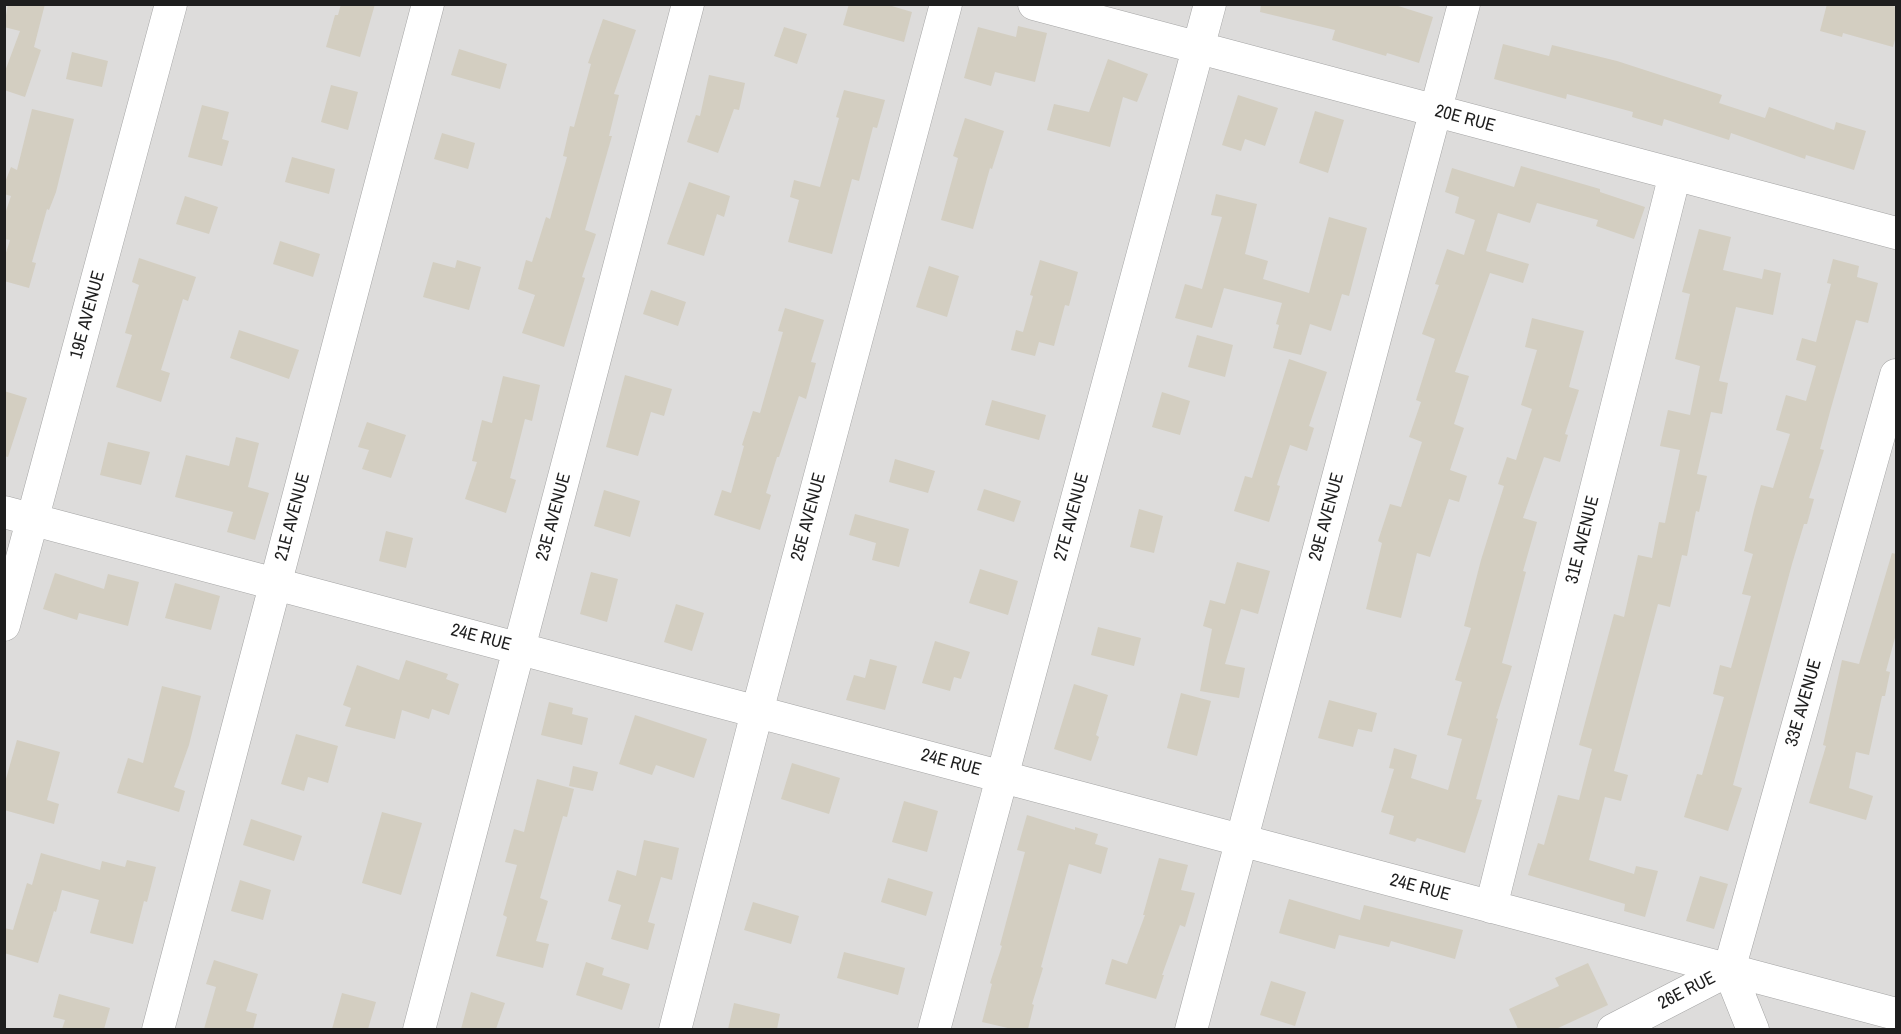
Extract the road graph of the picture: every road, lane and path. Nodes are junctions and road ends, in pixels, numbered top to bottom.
1 (171, 4) edge
2 (428, 4) edge
3 (688, 4) edge
4 (946, 4) edge
5 (1034, 4) edge
6 (1210, 4) edge
7 (1464, 4) edge
8 (1200, 48) junction
9 (1436, 111) junction
10 (1675, 174) junction
11 (1896, 233) edge
12 (1896, 375) edge
13 (19, 516) edge
14 (275, 584) junction
15 (4, 625) edge
16 (519, 649) junction
17 (758, 712) junction
18 (1001, 777) junction
19 (1241, 840) junction
20 (1491, 907) junction
21 (1729, 970) junction
22 (1896, 1014) edge
23 (158, 1029) edge
24 (419, 1029) edge
25 (675, 1029) edge
26 (934, 1029) edge
27 (1191, 1029) edge
28 (1613, 1029) edge
29 (1753, 1029) edge

1 - 13 street, 19E AVENUE
2 - 14 street, 21E AVENUE
3 - 16 street, 23E AVENUE
4 - 17 street, 25E AVENUE
5 - 8 street, 20E RUE
6 - 8 street, 27E AVENUE
7 - 9 street, 29E AVENUE
8 - 9 street, 20E RUE
8 - 18 street, 27E AVENUE
9 - 10 street, 20E RUE
9 - 19 street, 29E AVENUE
10 - 11 street, 20E RUE
10 - 20 street, 31E AVENUE
12 - 21 street, 33E AVENUE
13 - 14 street, 24E RUE
13 - 15 street, 19E AVENUE
14 - 16 street, 24E RUE
14 - 23 street, 21E AVENUE
16 - 17 street, 24E RUE
16 - 24 street, 23E AVENUE
17 - 18 street, 24E RUE
17 - 25 street, 25E AVENUE
18 - 19 street, 24E RUE
18 - 26 street, 27E AVENUE
19 - 20 street, 24E RUE
19 - 27 street, 29E AVENUE
20 - 21 street, 24E RUE
21 - 22 street, 24E RUE
21 - 28 street, 26E RUE
21 - 29 street

